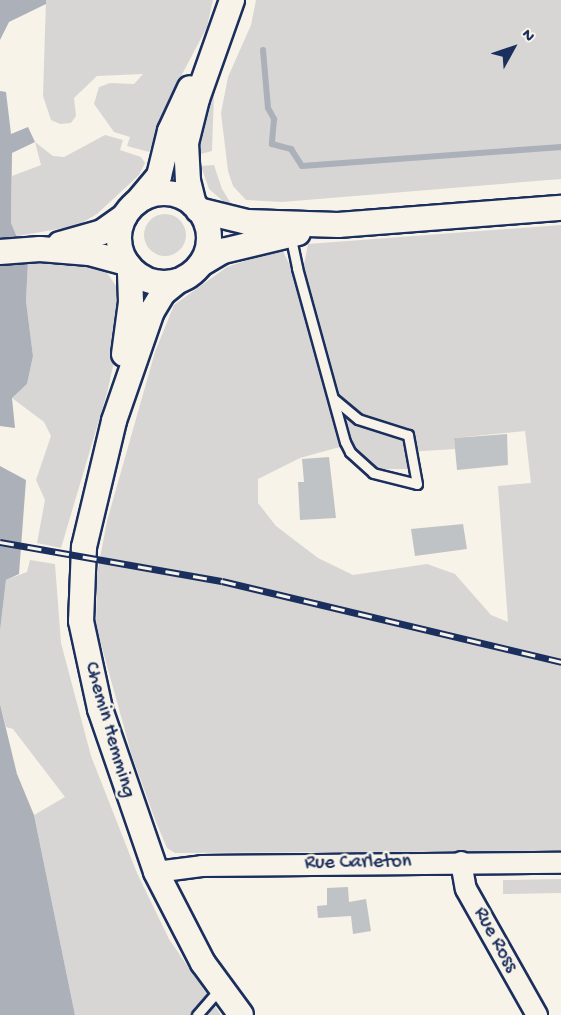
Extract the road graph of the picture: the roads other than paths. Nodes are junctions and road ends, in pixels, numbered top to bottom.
1 (232, 0) edge
2 (210, 63) junction
3 (196, 207) junction
4 (561, 208) edge
5 (130, 210) junction
6 (289, 229) junction
7 (40, 249) junction
8 (0, 252) edge
9 (201, 264) junction
10 (128, 265) junction
11 (178, 280) junction
12 (334, 399) junction
13 (114, 421) junction
14 (461, 862) junction
15 (561, 863) edge
16 (156, 872) junction
17 (220, 989) junction
18 (197, 1015) edge
19 (241, 1015) edge
20 (537, 1015) edge

1 - 2 street
2 - 3 street
2 - 5 street
3 - 5 street
3 - 6 street
3 - 9 street
4 - 6 street
5 - 7 street
5 - 10 street
6 - 9 street
6 - 12 lane
7 - 8 street
7 - 10 street
9 - 11 street
10 - 11 street
10 - 13 street, Chemin Hemming
11 - 13 street, Chemin Hemming
12 - 12 lane
13 - 16 street, Chemin Hemming
14 - 15 street, Rue Carleton
14 - 16 street, Rue Carleton
14 - 20 street, Rue Ross
16 - 17 street, Chemin Hemming
17 - 18 lane
17 - 19 street, Chemin Hemming

